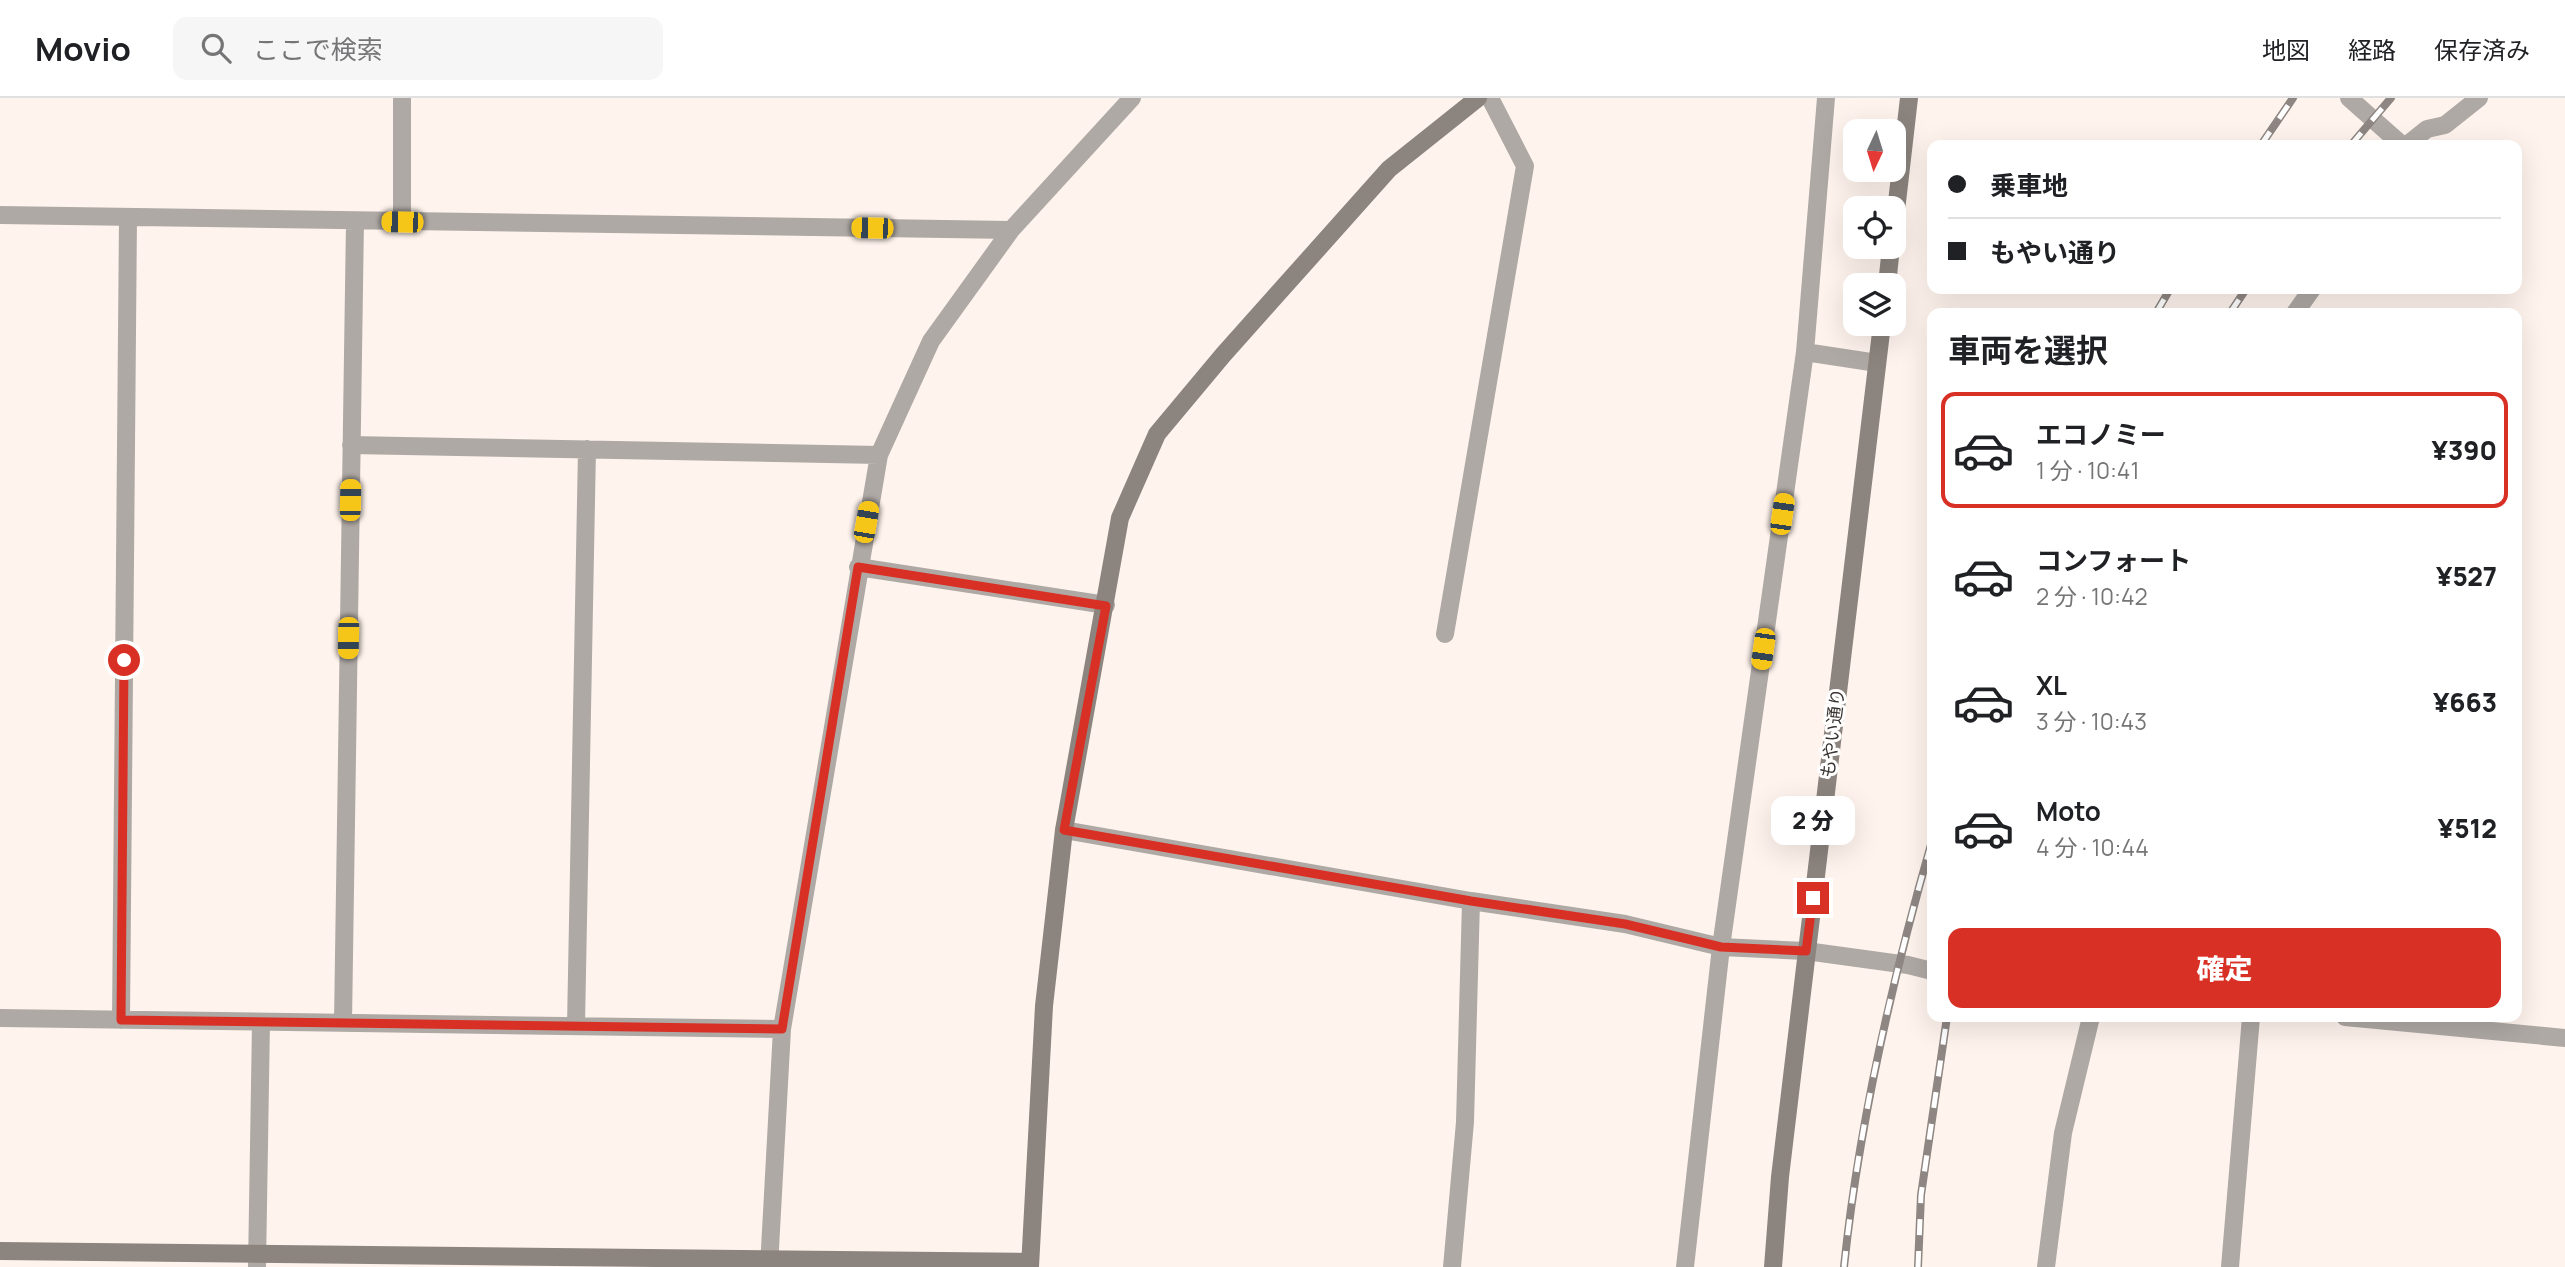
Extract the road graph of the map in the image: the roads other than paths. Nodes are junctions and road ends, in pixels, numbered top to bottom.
1 (402, 98) edge
2 (1132, 98) edge
3 (1478, 98) edge
4 (1490, 98) edge
5 (1826, 98) edge
6 (1909, 98) edge
7 (2349, 98) edge
8 (2479, 98) edge
9 (2399, 140) edge
10 (2412, 140) edge
11 (1898, 196) edge
12 (0, 215) edge
13 (128, 218) junction
14 (355, 221) junction
15 (402, 222) junction
16 (1011, 230) junction
17 (1880, 336) edge
18 (1805, 352) junction
19 (1877, 363) junction
20 (351, 445) junction
21 (587, 449) junction
22 (878, 456) junction
23 (858, 567) junction
24 (1106, 606) junction
25 (1445, 634) dead end
26 (1064, 830) junction
27 (1471, 901) junction
28 (1721, 947) junction
29 (1806, 951) junction
30 (1927, 970) edge
31 (0, 1018) edge
32 (121, 1020) junction
33 (261, 1022) junction
34 (2090, 1022) edge
35 (2251, 1022) edge
36 (2397, 1022) edge
37 (343, 1023) junction
38 (576, 1026) junction
39 (782, 1029) junction
40 (2565, 1038) edge
41 (0, 1251) edge
42 (257, 1260) edge
43 (769, 1263) edge
44 (1030, 1264) edge
45 (1452, 1267) edge
46 (1685, 1267) edge
47 (1773, 1267) edge
48 (2046, 1267) edge
49 (2230, 1267) edge

1 - 15 street
2 - 16 street
3 - 24 street
4 - 25 street
5 - 18 street
6 - 11 street
7 - 9 street
8 - 10 street
12 - 13 street
13 - 14 street
13 - 32 street
14 - 15 street
14 - 20 street
15 - 16 street
16 - 22 street
17 - 19 street, もやい通り
18 - 19 street
18 - 28 street
19 - 29 street, もやい通り
20 - 21 street
20 - 37 street
21 - 22 street
21 - 38 street
22 - 23 street
23 - 24 street
23 - 39 street
24 - 26 street
26 - 27 street
26 - 44 street
27 - 28 street
27 - 45 street
28 - 29 street
28 - 46 street
29 - 30 street
29 - 47 street, もやい通り
31 - 32 street
32 - 33 street
33 - 37 street
33 - 42 street
34 - 48 street
35 - 49 street
36 - 40 street
37 - 38 street
38 - 39 street
39 - 43 street
41 - 42 street
42 - 43 street
43 - 44 street

